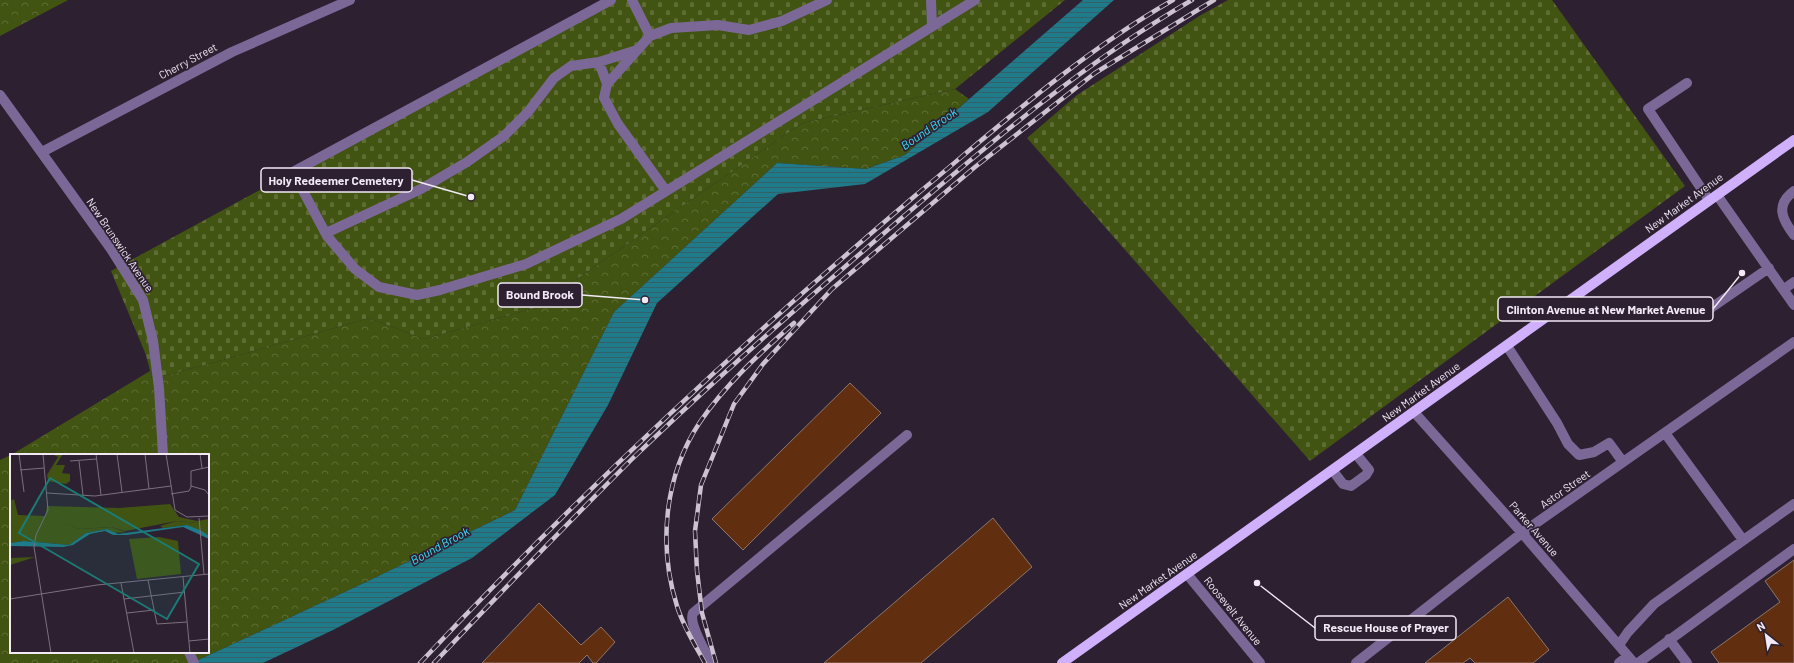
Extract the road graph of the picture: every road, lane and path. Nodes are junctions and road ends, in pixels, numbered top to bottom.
1 (350, 0) edge
2 (611, 0) edge
3 (632, 0) edge
4 (827, 0) edge
5 (931, 0) edge
6 (975, 0) edge
7 (932, 26) junction
8 (650, 36) junction
9 (638, 50) junction
10 (598, 62) junction
11 (1687, 83) dead end
12 (607, 84) junction
13 (0, 95) edge
14 (1794, 140) edge
15 (42, 152) junction
16 (293, 172) junction
17 (267, 188) dead end
18 (666, 191) junction
19 (1794, 191) edge
20 (1713, 197) junction
21 (326, 233) junction
22 (1794, 235) edge
23 (1769, 268) junction
24 (1794, 282) edge
25 (1784, 289) junction
26 (1794, 305) edge
27 (1708, 310) dead end
28 (1794, 342) edge
29 (1507, 346) junction
30 (1414, 412) junction
31 (1665, 433) junction
32 (907, 435) dead end
33 (163, 454) edge
34 (1356, 454) junction
35 (1623, 462) junction
36 (1333, 471) junction
37 (1794, 504) edge
38 (1522, 533) junction
39 (1743, 540) junction
40 (1794, 549) edge
41 (1187, 574) junction
42 (1669, 639) junction
43 (1619, 645) junction
44 (189, 653) edge
45 (1631, 659) edge
46 (194, 663) edge
47 (711, 663) edge
48 (1062, 663) edge
49 (1260, 663) edge
50 (1356, 663) edge
51 (1619, 663) edge
52 (1638, 663) edge
53 (1687, 663) edge

1 - 15 street, Cherry Street
2 - 16 street
3 - 8 street
4 - 8 street
5 - 7 street
6 - 7 street
7 - 18 street
8 - 9 street
9 - 10 street
9 - 12 street
10 - 12 street
10 - 21 street
11 - 20 street
12 - 18 street
13 - 15 street, New Brunswick Avenue
14 - 20 main road, New Market Avenue
15 - 33 street, New Brunswick Avenue
16 - 17 street
16 - 21 street
18 - 21 street
19 - 22 street
20 - 23 street
20 - 29 main road, New Market Avenue
23 - 25 street
23 - 27 street
24 - 25 street
25 - 26 street
28 - 31 street, Astor Street
29 - 30 main road, New Market Avenue
29 - 35 street
30 - 34 main road, New Market Avenue
30 - 38 street, Parker Avenue
31 - 35 street, Astor Street
31 - 39 street
32 - 47 street
34 - 36 main road, New Market Avenue
34 - 36 street
35 - 38 street, Astor Street
36 - 41 main road, New Market Avenue
37 - 39 street
38 - 43 street, Parker Avenue
38 - 50 street, Astor Street
39 - 43 street
40 - 42 street
41 - 48 main road, New Market Avenue
41 - 49 street, Roosevelt Avenue
42 - 52 street
42 - 53 street
43 - 45 street, Parker Avenue
44 - 46 street
45 - 51 street

